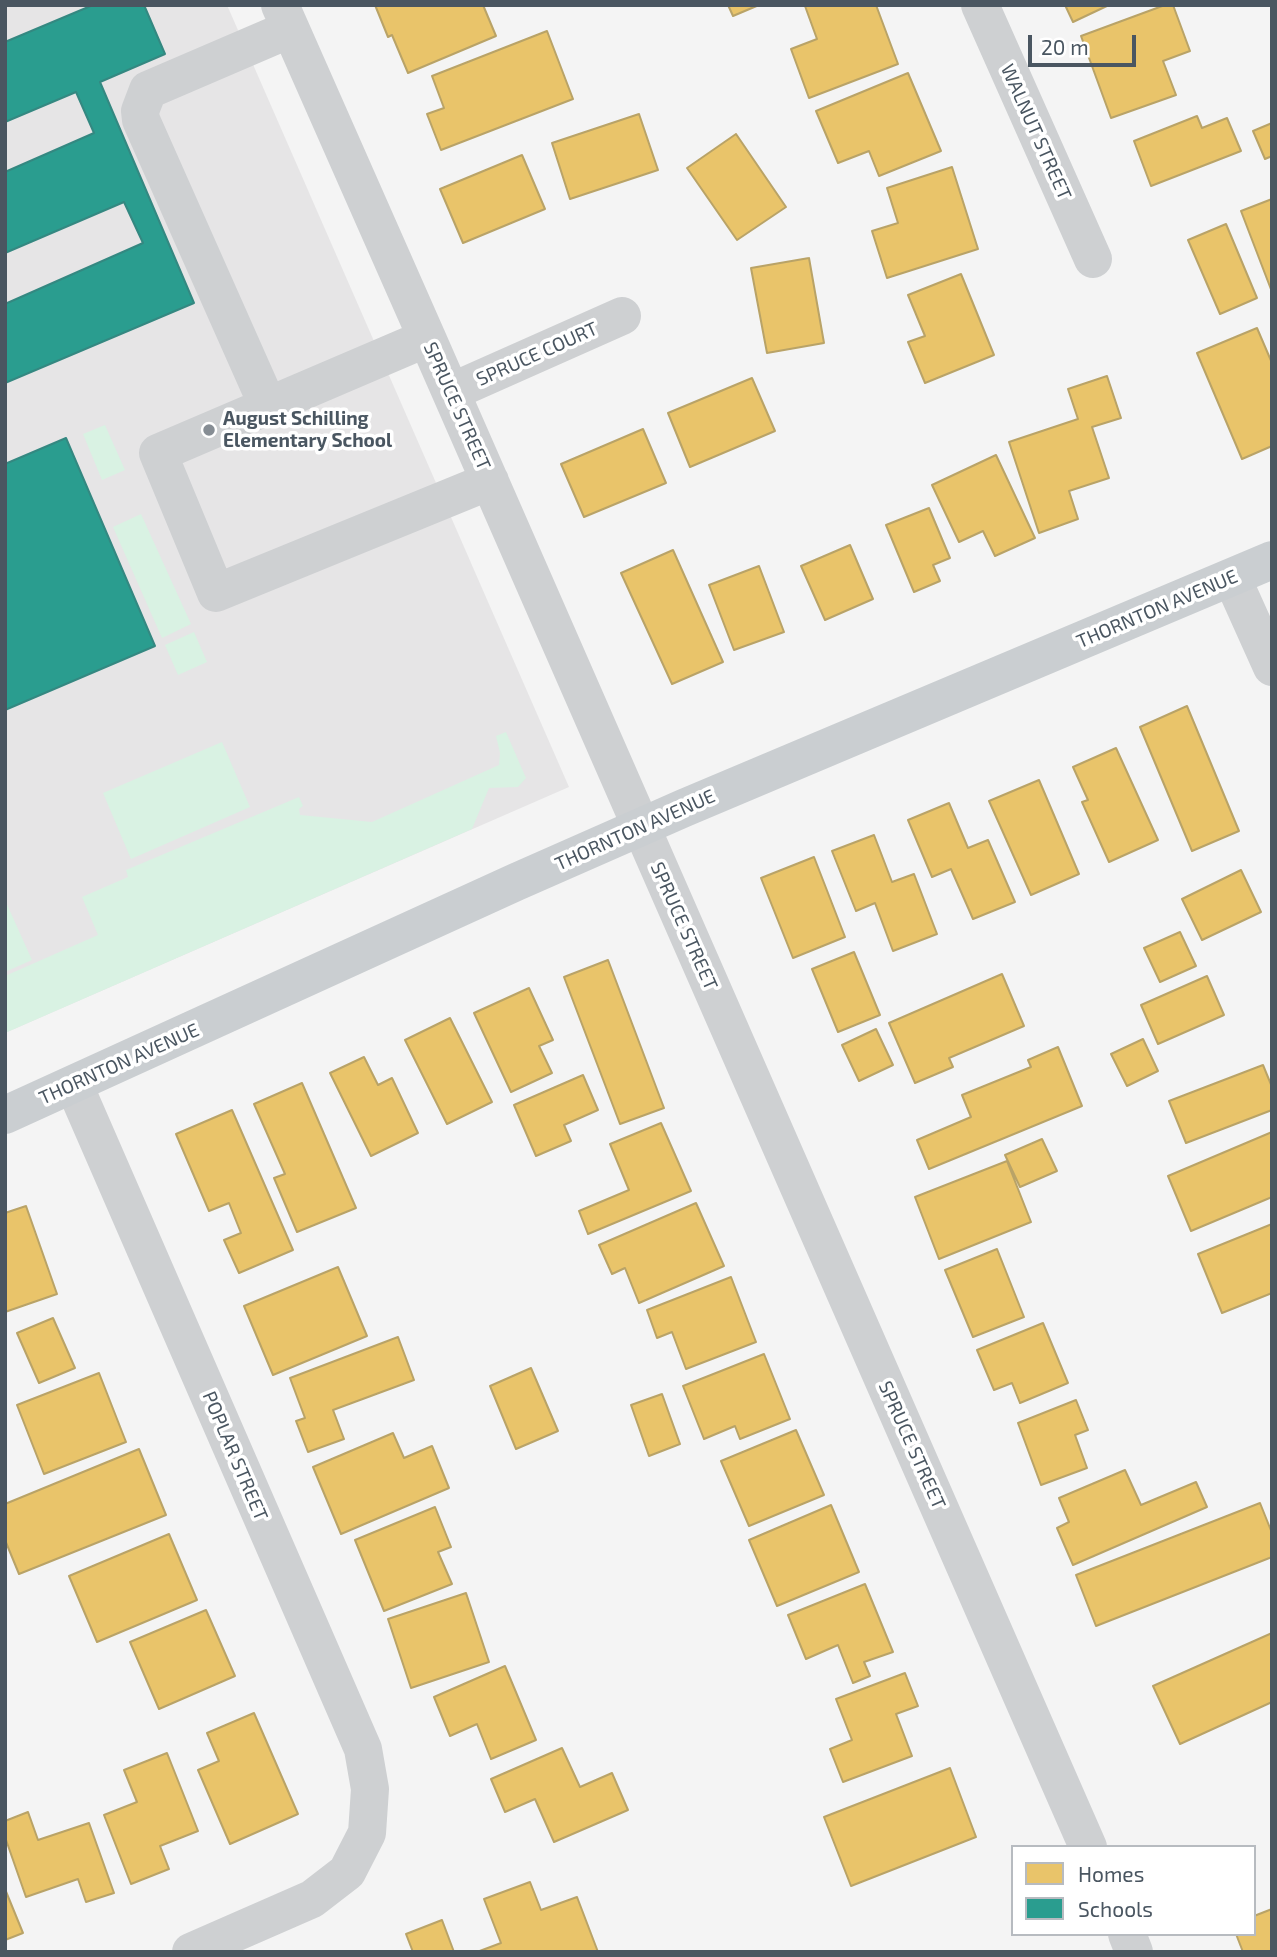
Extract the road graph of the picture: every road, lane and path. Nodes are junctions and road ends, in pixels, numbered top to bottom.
1 (980, 5) edge
2 (285, 17) edge
3 (1093, 259) dead end
4 (622, 316) dead end
5 (428, 338) junction
6 (451, 392) junction
7 (268, 406) junction
8 (490, 481) junction
9 (1272, 560) edge
10 (1232, 578) junction
11 (1272, 667) edge
12 (641, 827) junction
13 (74, 1085) junction
14 (5, 1115) edge
15 (1087, 1845) edge
16 (191, 1952) edge

1 - 3 street, WALNUT STREET
2 - 5 street, SPRUCE STREET
2 - 7 street
4 - 6 street, SPRUCE COURT
5 - 6 street, SPRUCE STREET
5 - 7 street
6 - 8 street, SPRUCE STREET
7 - 8 street
8 - 12 street, SPRUCE STREET
9 - 10 main road, THORNTON AVENUE
10 - 11 street
10 - 12 main road, THORNTON AVENUE
12 - 13 main road, THORNTON AVENUE
12 - 15 street, SPRUCE STREET
13 - 14 main road, THORNTON AVENUE
13 - 16 street, POPLAR STREET

